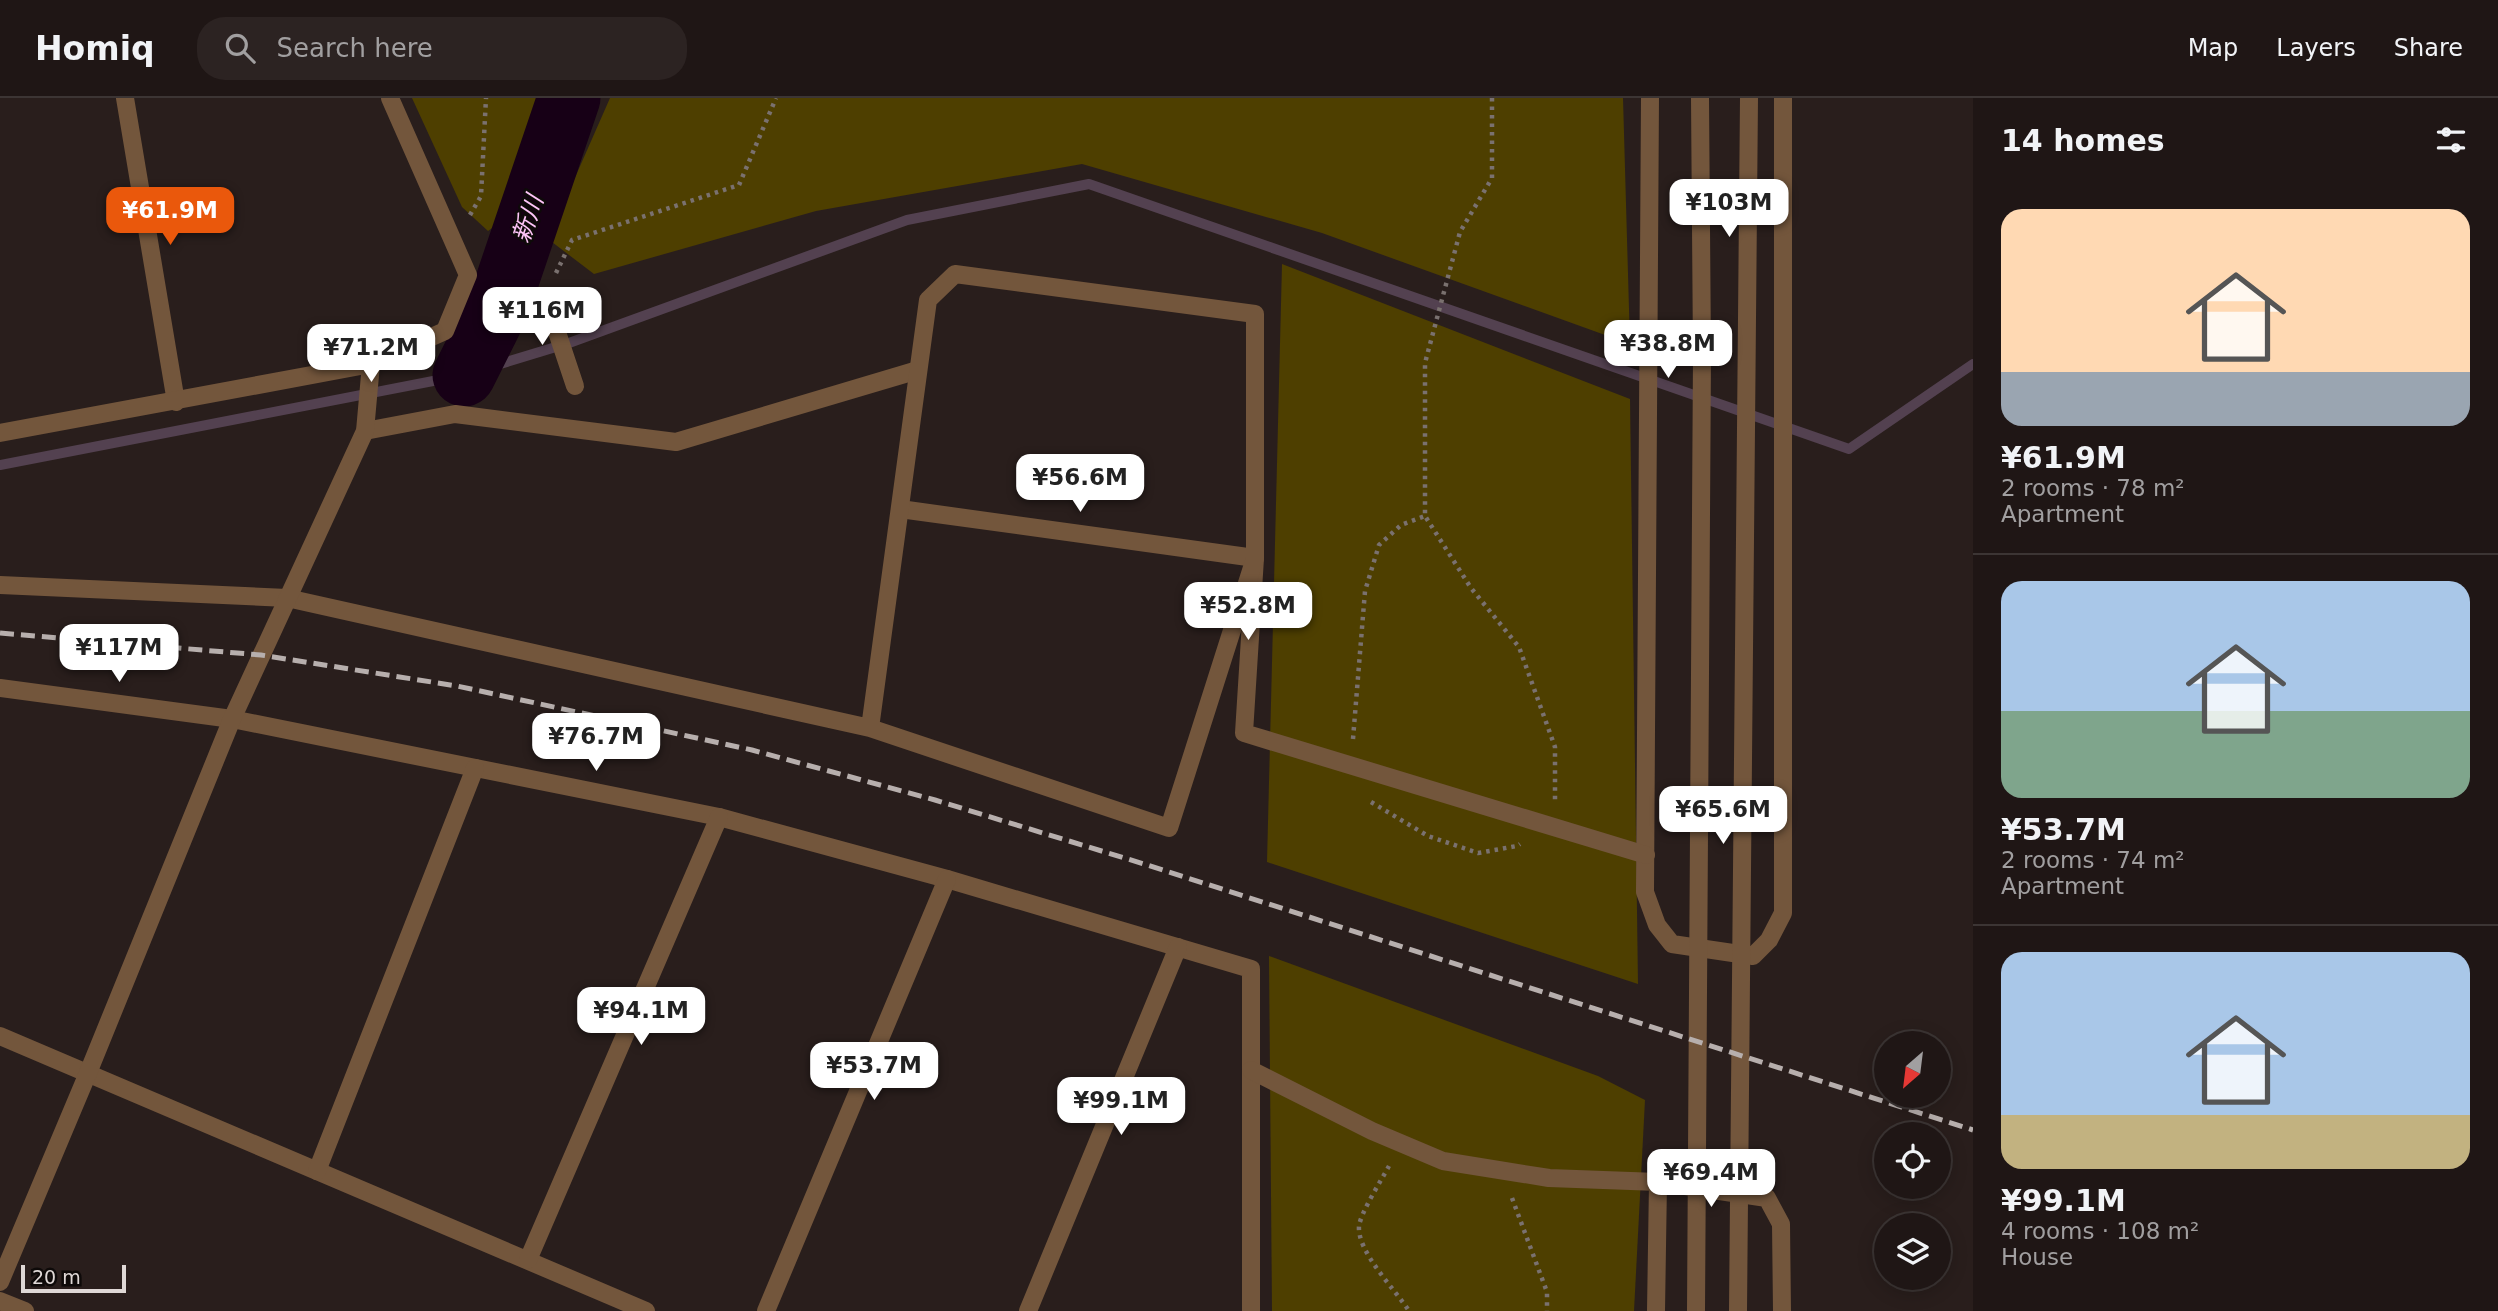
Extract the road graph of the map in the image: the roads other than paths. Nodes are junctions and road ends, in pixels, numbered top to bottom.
1 (125, 98) edge
2 (390, 98) edge
3 (1650, 98) edge
4 (1700, 98) edge
5 (1749, 98) edge
6 (1783, 98) edge
7 (545, 296) road end
8 (918, 370) junction
9 (371, 371) junction
10 (575, 386) dead end
11 (176, 402) junction
12 (365, 431) junction
13 (0, 433) edge
14 (900, 509) junction
15 (1255, 558) junction
16 (0, 585) edge
17 (287, 598) junction
18 (0, 688) edge
19 (232, 719) junction
20 (870, 728) junction
21 (475, 768) junction
22 (719, 817) junction
23 (1646, 855) junction
24 (947, 879) junction
25 (1178, 947) junction
26 (0, 1036) edge
27 (1251, 1070) junction
28 (88, 1073) junction
29 (317, 1171) junction
30 (1658, 1182) junction
31 (528, 1260) junction
32 (0, 1282) edge
33 (0, 1301) edge
34 (24, 1311) edge
35 (646, 1311) edge
36 (766, 1311) edge
37 (1028, 1311) edge
38 (1251, 1311) edge
39 (1656, 1311) edge
40 (1696, 1311) edge
41 (1738, 1311) edge
42 (1782, 1311) edge

1 - 11 street
2 - 9 street
3 - 23 street
4 - 40 street
5 - 41 street
6 - 23 street
7 - 10 street
8 - 12 street
8 - 14 street
8 - 15 street
9 - 11 street
9 - 12 street
11 - 13 street
12 - 17 street
14 - 15 street
14 - 20 street
15 - 20 street
15 - 23 street
16 - 17 street
17 - 19 street
17 - 20 street
18 - 19 street
19 - 21 street
19 - 28 street
21 - 22 street
21 - 29 street
22 - 24 street
22 - 31 street
24 - 25 street
24 - 36 street
25 - 27 street
25 - 37 street
26 - 28 street
27 - 30 street
27 - 38 street
28 - 29 street
28 - 32 street
29 - 31 street
30 - 39 street
30 - 42 street
31 - 35 street
33 - 34 street

